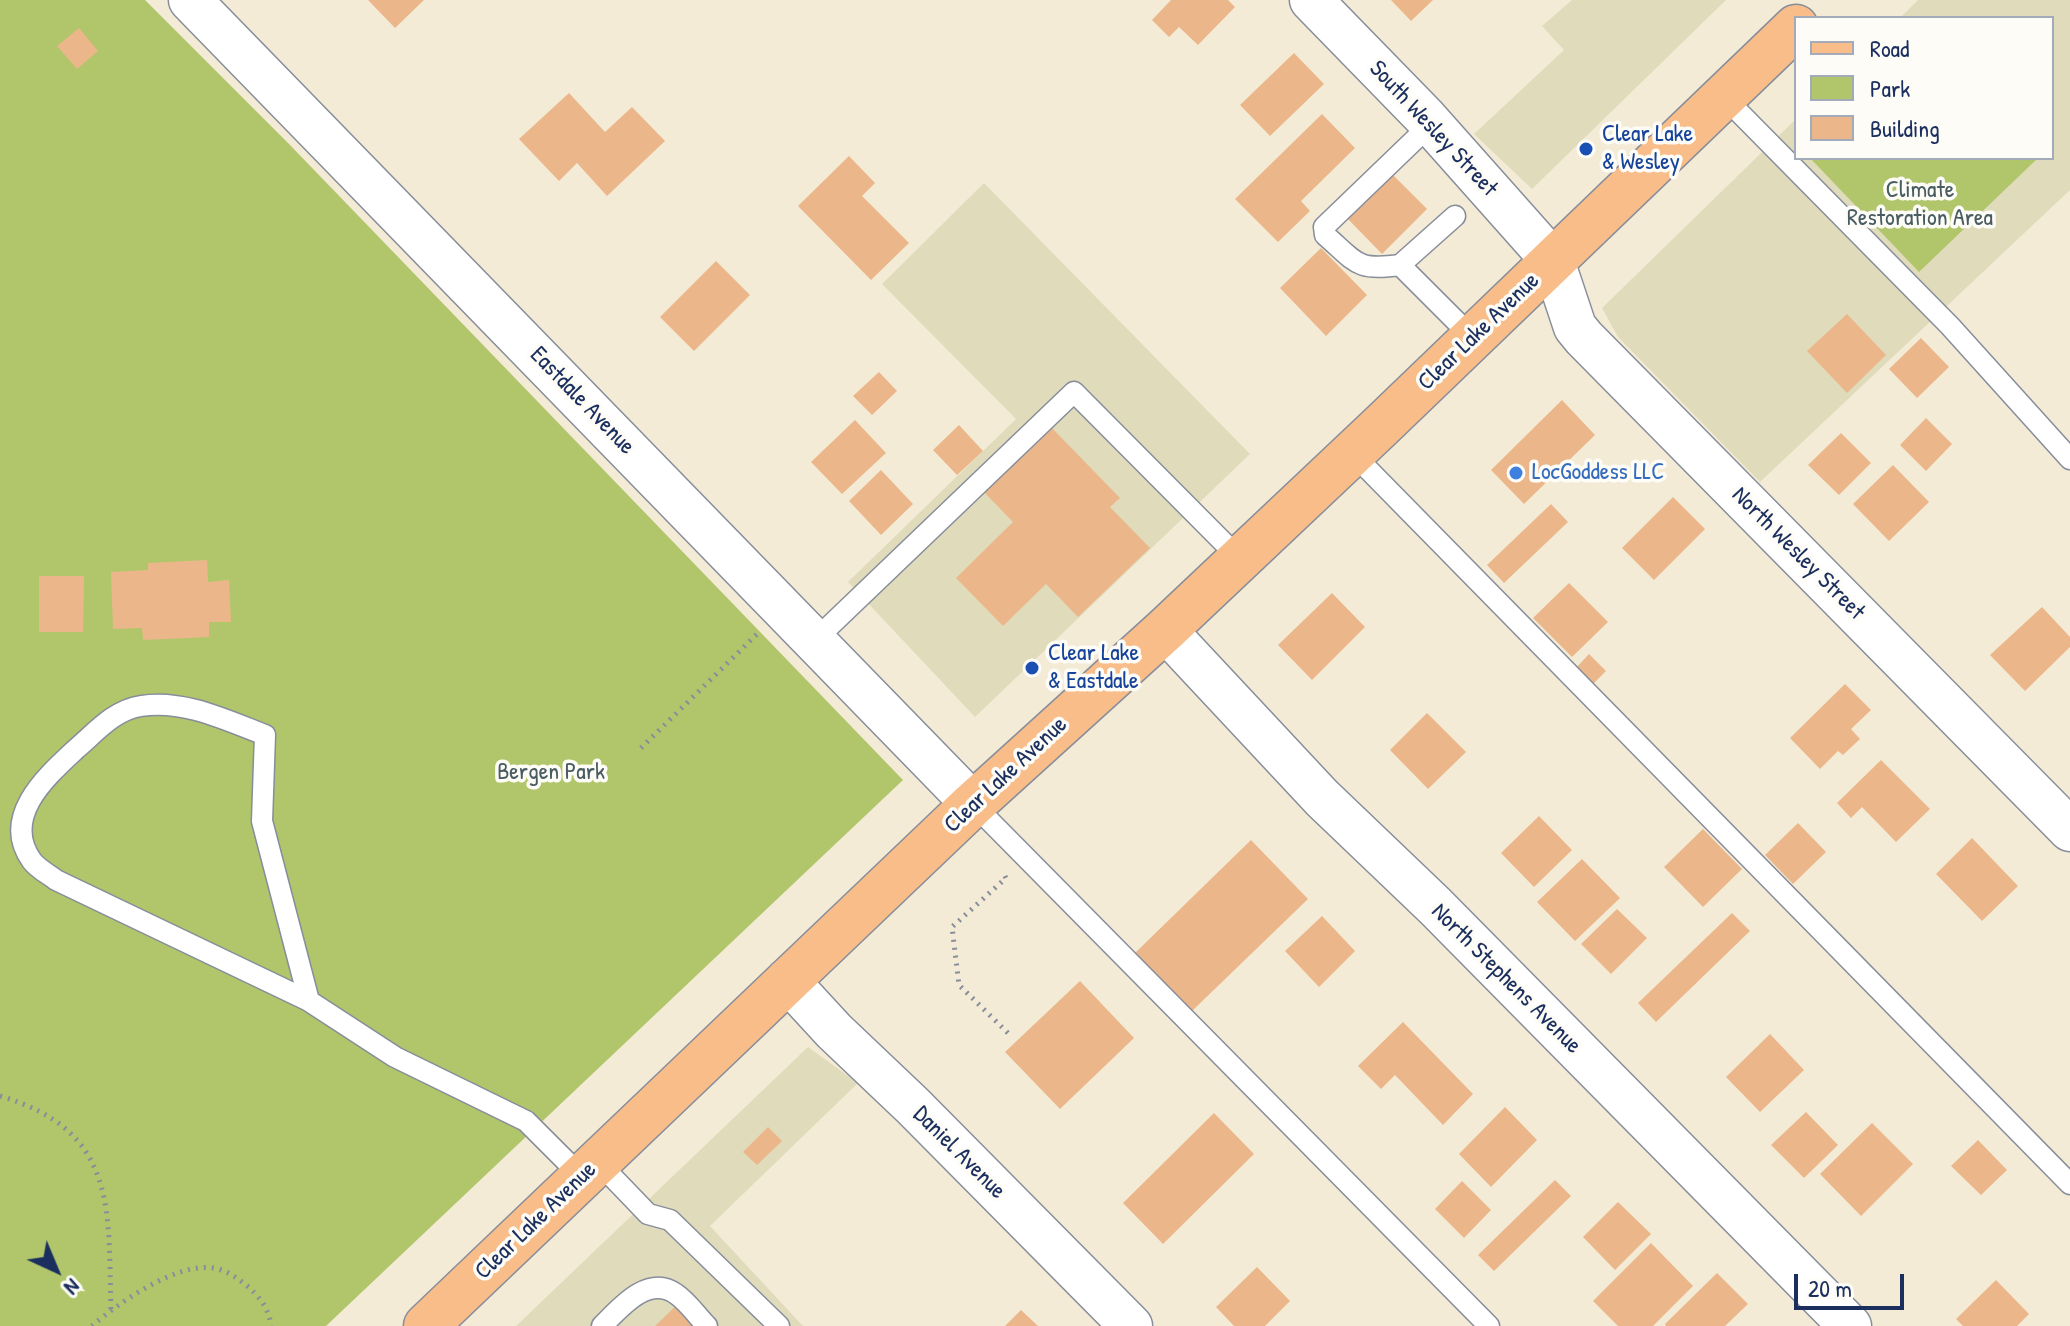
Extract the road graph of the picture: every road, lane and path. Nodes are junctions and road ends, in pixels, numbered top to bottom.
1 (190, 0) edge
2 (1311, 0) edge
3 (1823, 0) edge
4 (1807, 16) edge
5 (1794, 29) edge
6 (1724, 97) junction
7 (1431, 124) junction
8 (1455, 216) dead end
9 (1553, 261) junction
10 (1400, 265) junction
11 (1473, 338) junction
12 (1352, 453) junction
13 (2070, 459) edge
14 (1240, 559) junction
15 (783, 607) junction
16 (1165, 630) junction
17 (815, 640) junction
18 (641, 748) dead end
19 (973, 804) junction
20 (2070, 830) edge
21 (1002, 872) dead end
22 (787, 980) junction
23 (309, 1001) junction
24 (1012, 1037) dead end
25 (0, 1096) edge
26 (590, 1169) junction
27 (2070, 1184) edge
28 (111, 1312) junction
29 (92, 1326) edge
30 (271, 1326) edge
31 (426, 1326) edge
32 (602, 1326) edge
33 (707, 1326) edge
34 (779, 1326) edge
35 (1131, 1326) edge
36 (1489, 1326) edge
37 (1850, 1326) edge

1 - 15 street, Eastdale Avenue
2 - 7 street, South Wesley Street
3 - 4 main road
5 - 6 main road, Clear Lake Avenue
6 - 9 main road, Clear Lake Avenue
6 - 13 lane
7 - 9 street, South Wesley Street
7 - 10 lane
8 - 10 lane
9 - 11 main road, Clear Lake Avenue
9 - 20 street, North Wesley Street
10 - 11 lane
11 - 12 main road, Clear Lake Avenue
12 - 14 main road, Clear Lake Avenue
12 - 27 lane
14 - 16 main road, Clear Lake Avenue
14 - 17 lane
15 - 17 street, Eastdale Avenue
15 - 18 path
16 - 19 main road, Clear Lake Avenue
16 - 37 street, North Stephens Avenue
17 - 19 street, Eastdale Avenue
19 - 22 main road, Clear Lake Avenue
19 - 36 lane
21 - 24 path
22 - 26 main road, Clear Lake Avenue
22 - 35 street, Daniel Avenue
23 - 23 lane
23 - 26 lane
25 - 28 path
26 - 31 main road, Clear Lake Avenue
26 - 34 lane
28 - 29 path
28 - 30 path
32 - 33 lane

